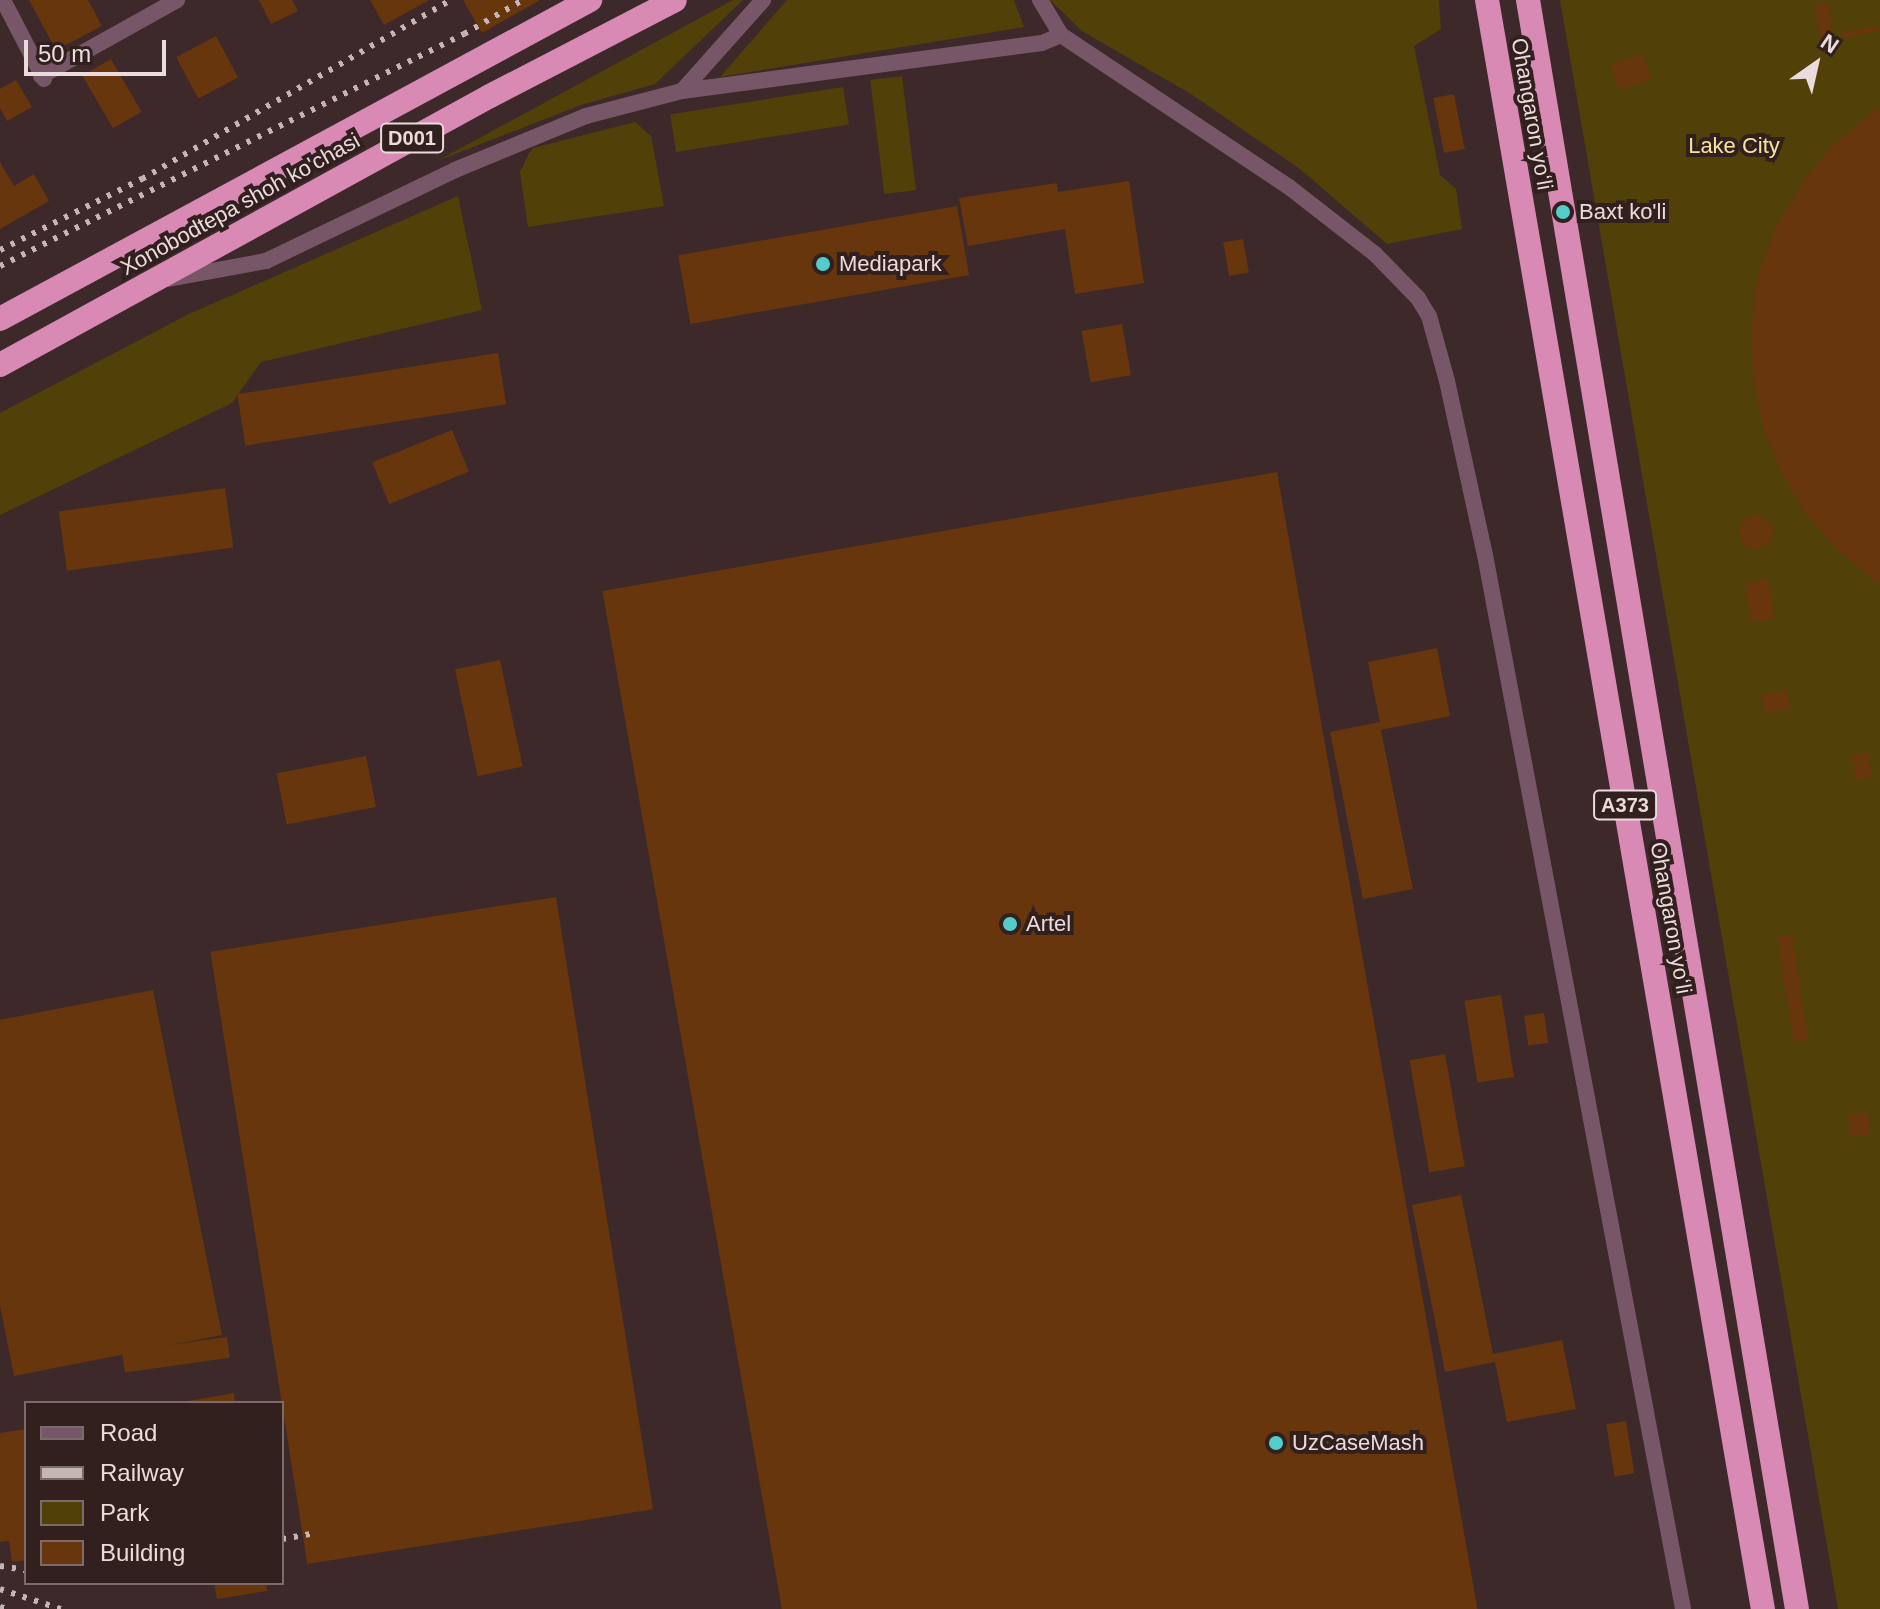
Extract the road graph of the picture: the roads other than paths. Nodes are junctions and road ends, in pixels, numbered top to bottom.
1 (3, 0) edge
2 (177, 0) edge
3 (590, 0) edge
4 (675, 0) edge
5 (763, 0) edge
6 (1040, 0) edge
7 (1487, 0) edge
8 (1528, 0) edge
9 (1061, 35) junction
10 (682, 91) junction
11 (136, 245) junction
12 (154, 280) junction
13 (0, 319) edge
14 (0, 365) edge
15 (1683, 1609) edge
16 (1763, 1609) edge
17 (1797, 1609) edge

1 - 2 street
3 - 11 highway, Xonobodtepa shoh ko'chasi / D001
4 - 12 highway, Xonobodtepa shoh ko'chasi / D001
5 - 10 street
6 - 9 street
7 - 16 highway, Ohangaron yoʻli / A373
8 - 17 highway, Ohangaron yoʻli / A373
9 - 10 street
9 - 15 street
10 - 12 street
11 - 12 highway
11 - 13 highway, Xonobodtepa shoh ko'chasi / D001
12 - 14 highway, Xonobodtepa shoh ko'chasi / D001

